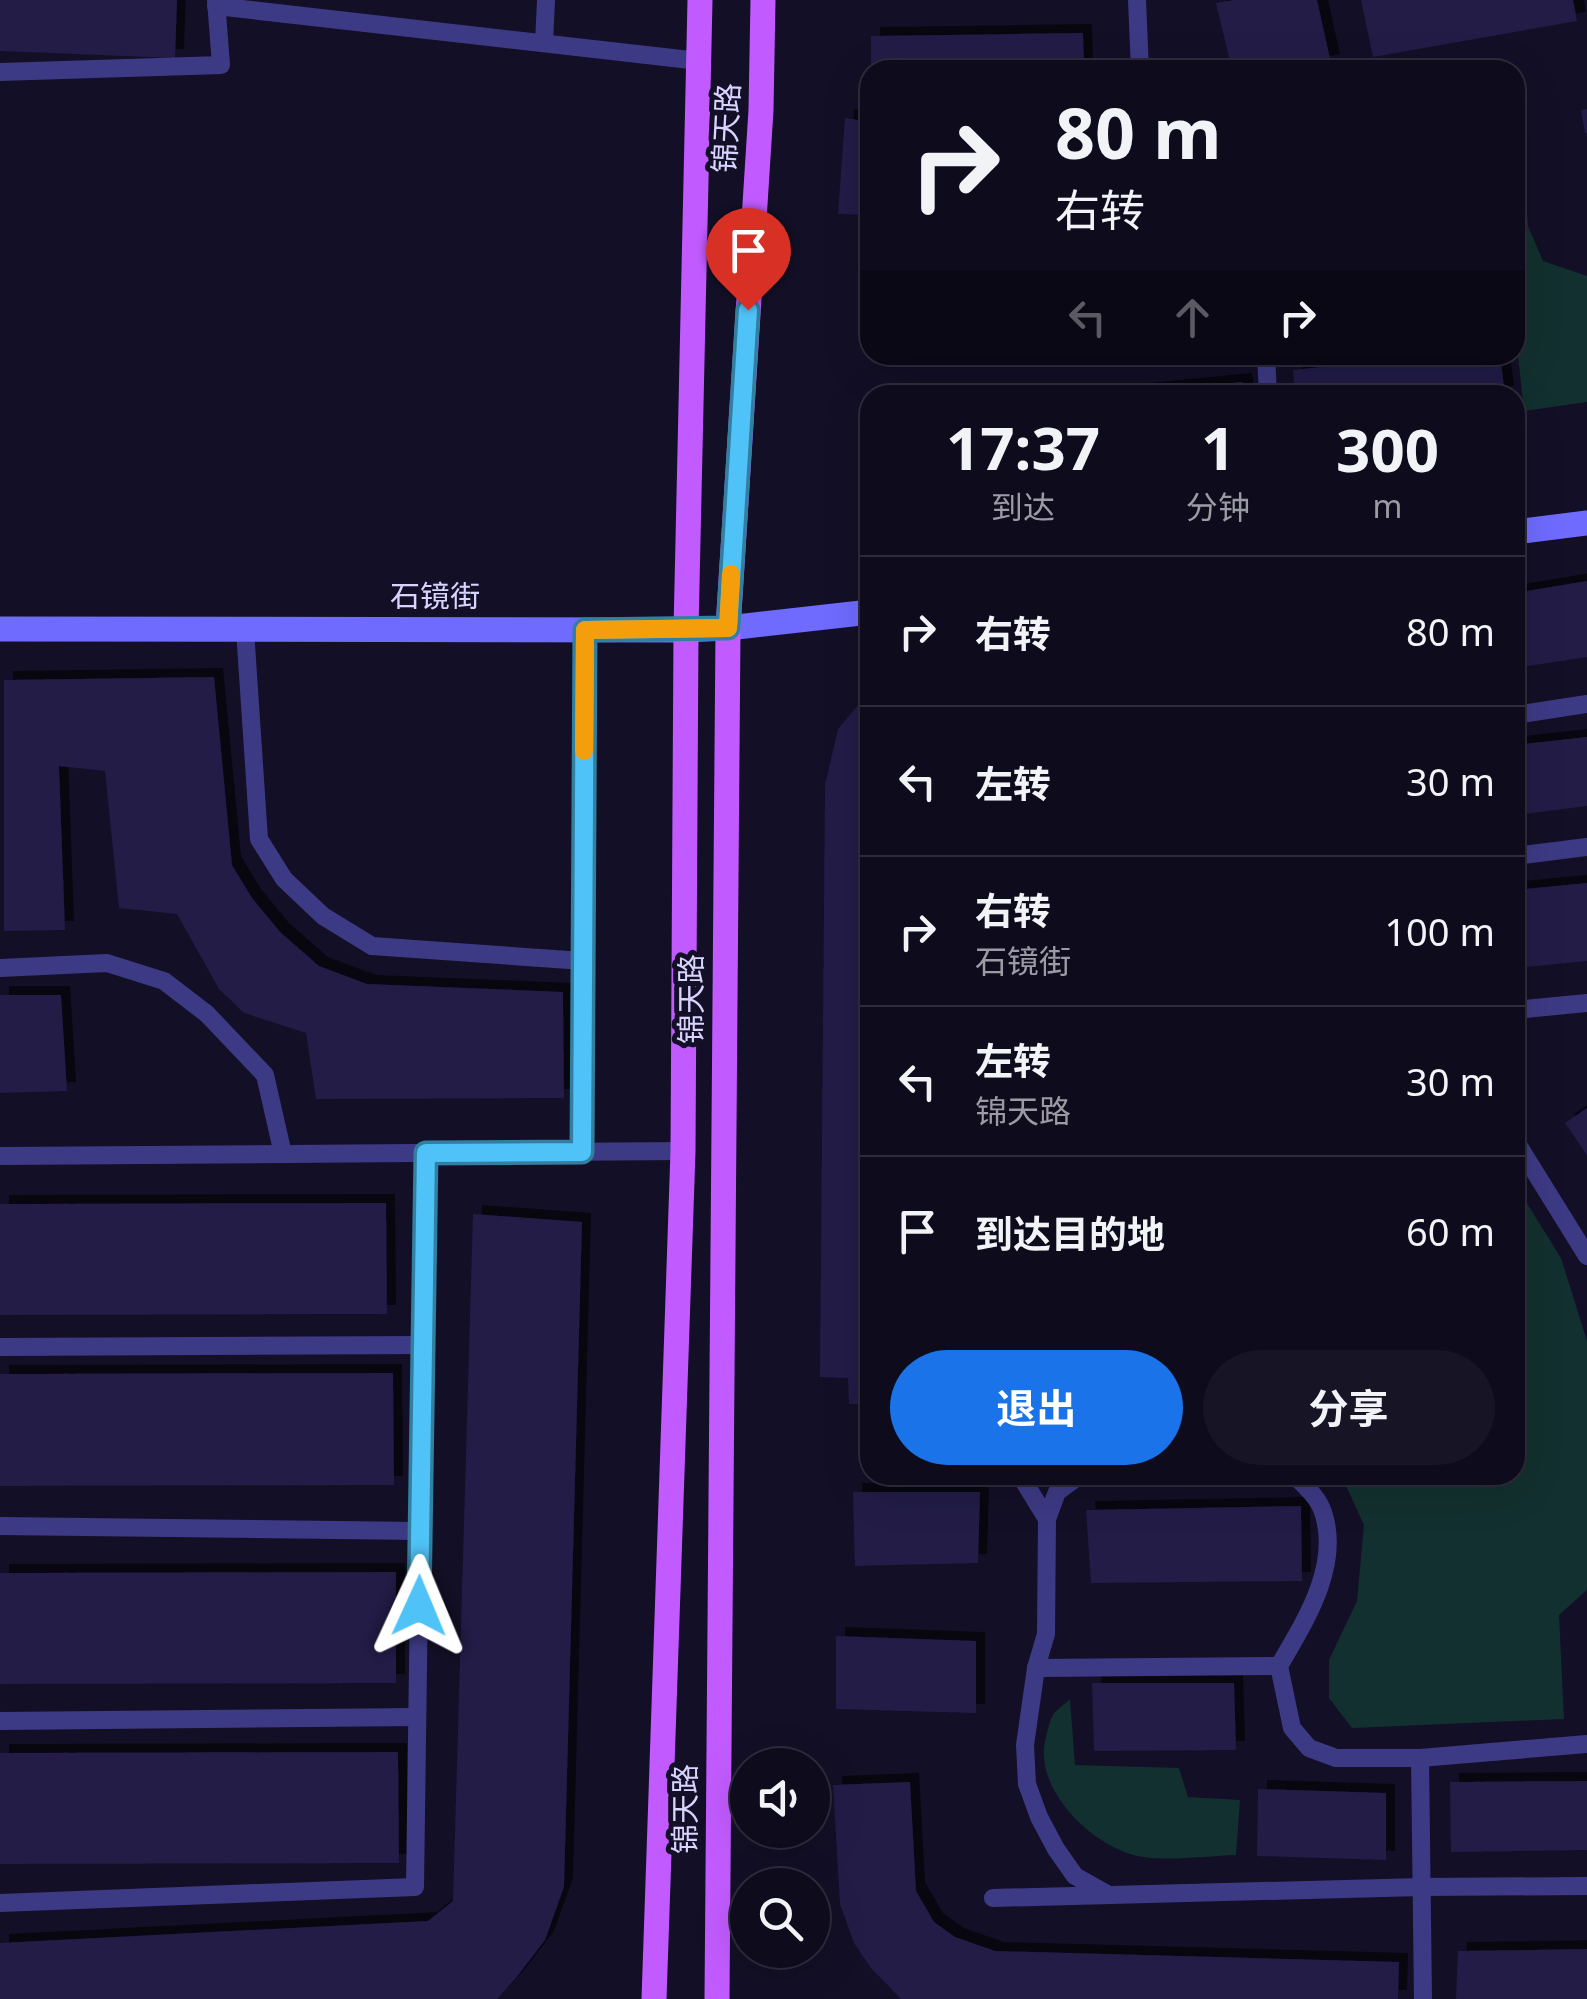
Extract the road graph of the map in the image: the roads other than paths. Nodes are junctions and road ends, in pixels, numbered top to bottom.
1 (546, 0) edge
2 (700, 0) edge
3 (763, 0) edge
4 (1137, 0) edge
5 (216, 3) edge
6 (544, 43) junction
7 (1140, 60) edge
8 (699, 61) junction
9 (0, 72) edge
10 (1587, 522) edge
11 (1525, 531) edge
12 (860, 613) edge
13 (728, 628) junction
14 (0, 630) edge
15 (245, 630) junction
16 (585, 630) junction
17 (686, 630) junction
18 (1587, 704) edge
19 (1525, 713) edge
20 (1587, 847) edge
21 (1525, 855) edge
22 (583, 961) junction
23 (0, 968) edge
24 (1587, 1003) edge
25 (1525, 1009) edge
26 (683, 1151) junction
27 (582, 1152) junction
28 (426, 1153) junction
29 (284, 1154) junction
30 (0, 1156) edge
31 (1525, 1156) edge
32 (1587, 1256) edge
33 (422, 1346) junction
34 (0, 1347) edge
35 (1026, 1485) edge
36 (1067, 1485) edge
37 (1303, 1485) edge
38 (1047, 1519) junction
39 (0, 1526) edge
40 (420, 1532) junction
41 (1279, 1666) junction
42 (1036, 1668) junction
43 (417, 1717) junction
44 (0, 1721) edge
45 (1587, 1744) edge
46 (1420, 1758) junction
47 (1587, 1886) edge
48 (1421, 1887) junction
49 (1109, 1896) junction
50 (993, 1898) dead end
51 (0, 1903) edge
52 (654, 1999) edge
53 (717, 1999) edge
54 (1423, 1999) edge

1 - 6 lane
2 - 8 main road, 锦天路
3 - 13 main road, 锦天路
4 - 7 lane
5 - 6 lane
5 - 9 lane
6 - 8 lane
8 - 17 main road, 锦天路
10 - 11 street
12 - 13 street, 石镜街
13 - 17 street, 石镜街
13 - 53 main road, 锦天路
14 - 15 street, 石镜街
15 - 16 street, 石镜街
15 - 22 lane
16 - 17 street, 石镜街
16 - 22 lane
17 - 26 main road, 锦天路
18 - 19 lane
20 - 21 lane
22 - 27 lane
23 - 29 lane
24 - 25 lane
26 - 27 lane
26 - 52 main road, 锦天路
27 - 28 lane
28 - 29 lane
28 - 33 lane
29 - 30 lane
31 - 32 lane
33 - 34 lane
33 - 40 lane
35 - 38 lane
36 - 38 lane
37 - 41 lane
38 - 42 lane
39 - 40 lane
40 - 43 lane
41 - 42 lane
41 - 46 lane
42 - 49 lane
43 - 44 lane
43 - 51 lane
45 - 46 lane
46 - 48 lane
47 - 48 lane
48 - 49 lane
48 - 54 lane
49 - 50 lane

